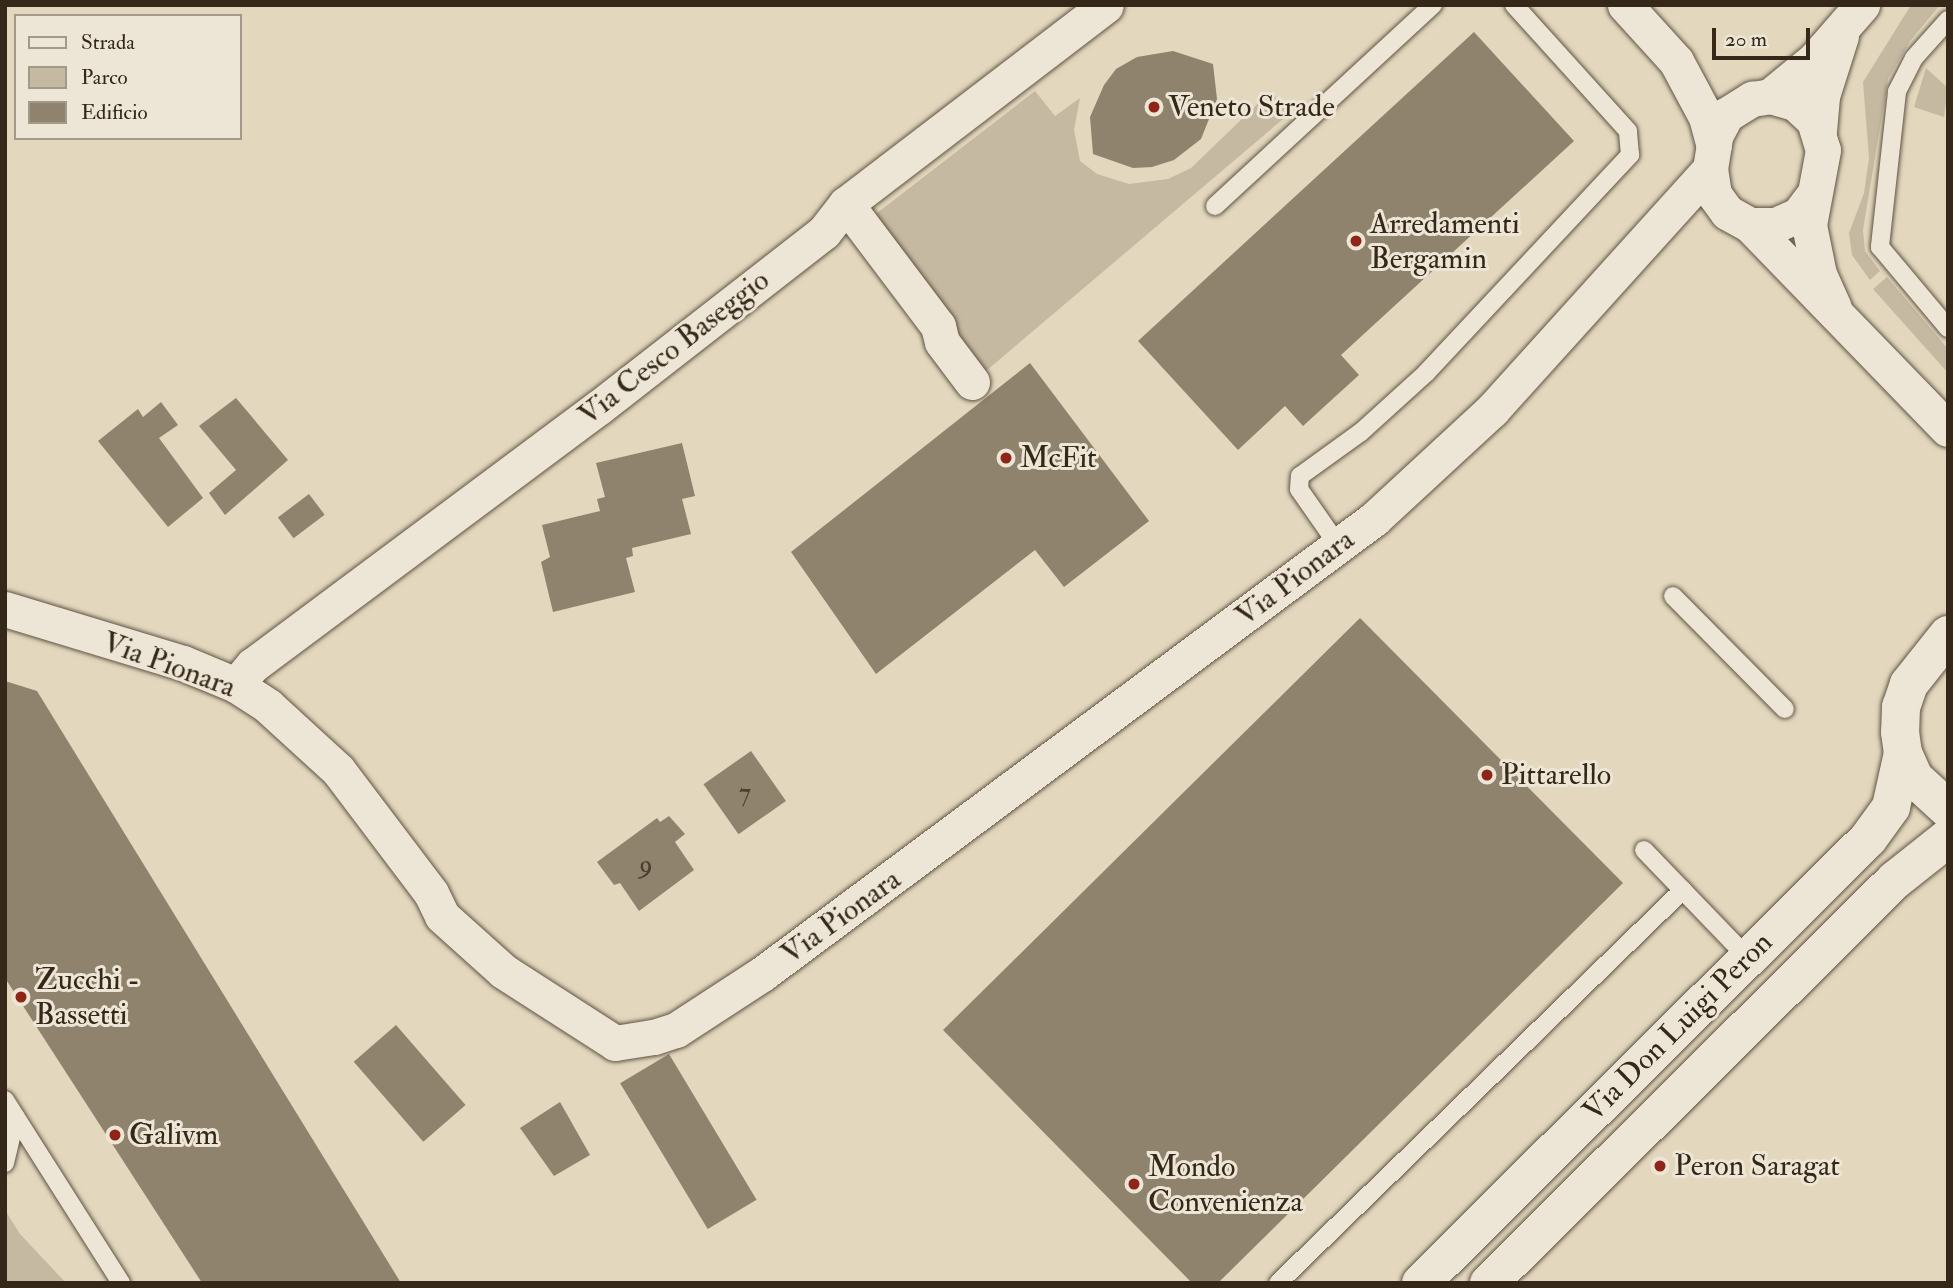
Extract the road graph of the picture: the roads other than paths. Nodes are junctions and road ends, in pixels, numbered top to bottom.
1 (1105, 5) edge
2 (1433, 5) edge
3 (1514, 5) edge
4 (1625, 5) edge
5 (1852, 19) edge
6 (1948, 20) edge
7 (1676, 61) junction
8 (1761, 97) junction
9 (1819, 131) junction
10 (1712, 157) junction
11 (1814, 194) junction
12 (846, 204) junction
13 (1215, 206) dead end
14 (1744, 222) junction
15 (1633, 256) junction
16 (1834, 307) junction
17 (1948, 328) edge
18 (972, 382) dead end
19 (1948, 429) edge
20 (1338, 545) junction
21 (1673, 596) dead end
22 (5, 609) edge
23 (1948, 635) edge
24 (236, 685) junction
25 (1786, 709) dead end
26 (1903, 753) junction
27 (1948, 809) edge
28 (1948, 838) edge
29 (1644, 850) dead end
30 (1683, 890) junction
31 (1748, 958) junction
32 (5, 1100) edge
33 (16, 1117) junction
34 (5, 1163) edge
35 (121, 1283) edge
36 (1278, 1283) edge
37 (1421, 1283) edge
38 (1489, 1283) edge

1 - 12 street, Via Cesco Baseggio
2 - 13 lane
3 - 20 lane
4 - 7 street
5 - 8 street
5 - 9 street
6 - 17 lane
7 - 8 street
7 - 10 street
8 - 9 street
8 - 10 street
9 - 11 street
10 - 14 street
10 - 15 street, Via Pionara
11 - 14 street
11 - 16 street
12 - 18 street
12 - 24 street, Via Cesco Baseggio
14 - 15 street, Via Pionara
14 - 16 street
15 - 20 street, Via Pionara
16 - 19 street
20 - 24 street, Via Pionara
21 - 25 lane
22 - 24 street, Via Pionara
23 - 26 street, Via Don Luigi Peron
26 - 27 street
26 - 31 street, Via Don Luigi Peron
28 - 38 street, Via Don Luigi Peron
29 - 30 lane
30 - 31 lane
30 - 36 lane
31 - 37 street, Via Don Luigi Peron
32 - 33 lane
33 - 34 lane
33 - 35 lane

